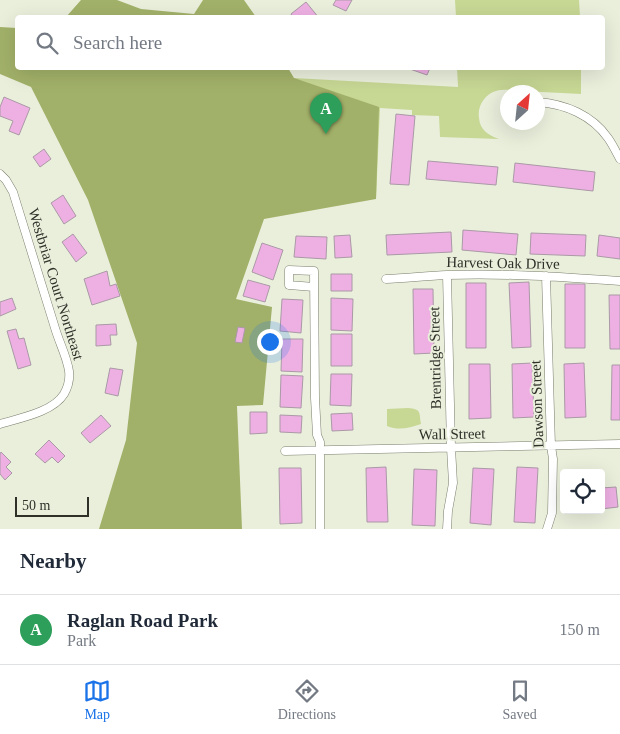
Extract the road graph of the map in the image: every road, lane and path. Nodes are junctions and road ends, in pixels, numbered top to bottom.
1 (545, 103) edge
2 (620, 159) edge
3 (0, 174) edge
4 (447, 276) junction
5 (546, 276) junction
6 (386, 278) dead end
7 (620, 282) edge
8 (314, 287) junction
9 (0, 424) edge
10 (620, 444) edge
11 (551, 446) junction
12 (451, 448) junction
13 (320, 450) junction
14 (285, 451) dead end
15 (320, 529) edge
16 (447, 529) edge
17 (547, 529) edge

1 - 2 street
3 - 9 street, Westbriar Court Northeast
4 - 5 street, Harvest Oak Drive
4 - 6 street, Harvest Oak Drive
4 - 12 street, Brentridge Street
5 - 7 street, Harvest Oak Drive
5 - 11 street, Dawson Street
8 - 8 street
8 - 13 street
10 - 11 street, Wall Street
11 - 12 street, Wall Street
11 - 17 street, Dawson Street
12 - 13 street, Wall Street
12 - 16 street, Brentridge Street
13 - 14 street, Wall Street
13 - 15 street

